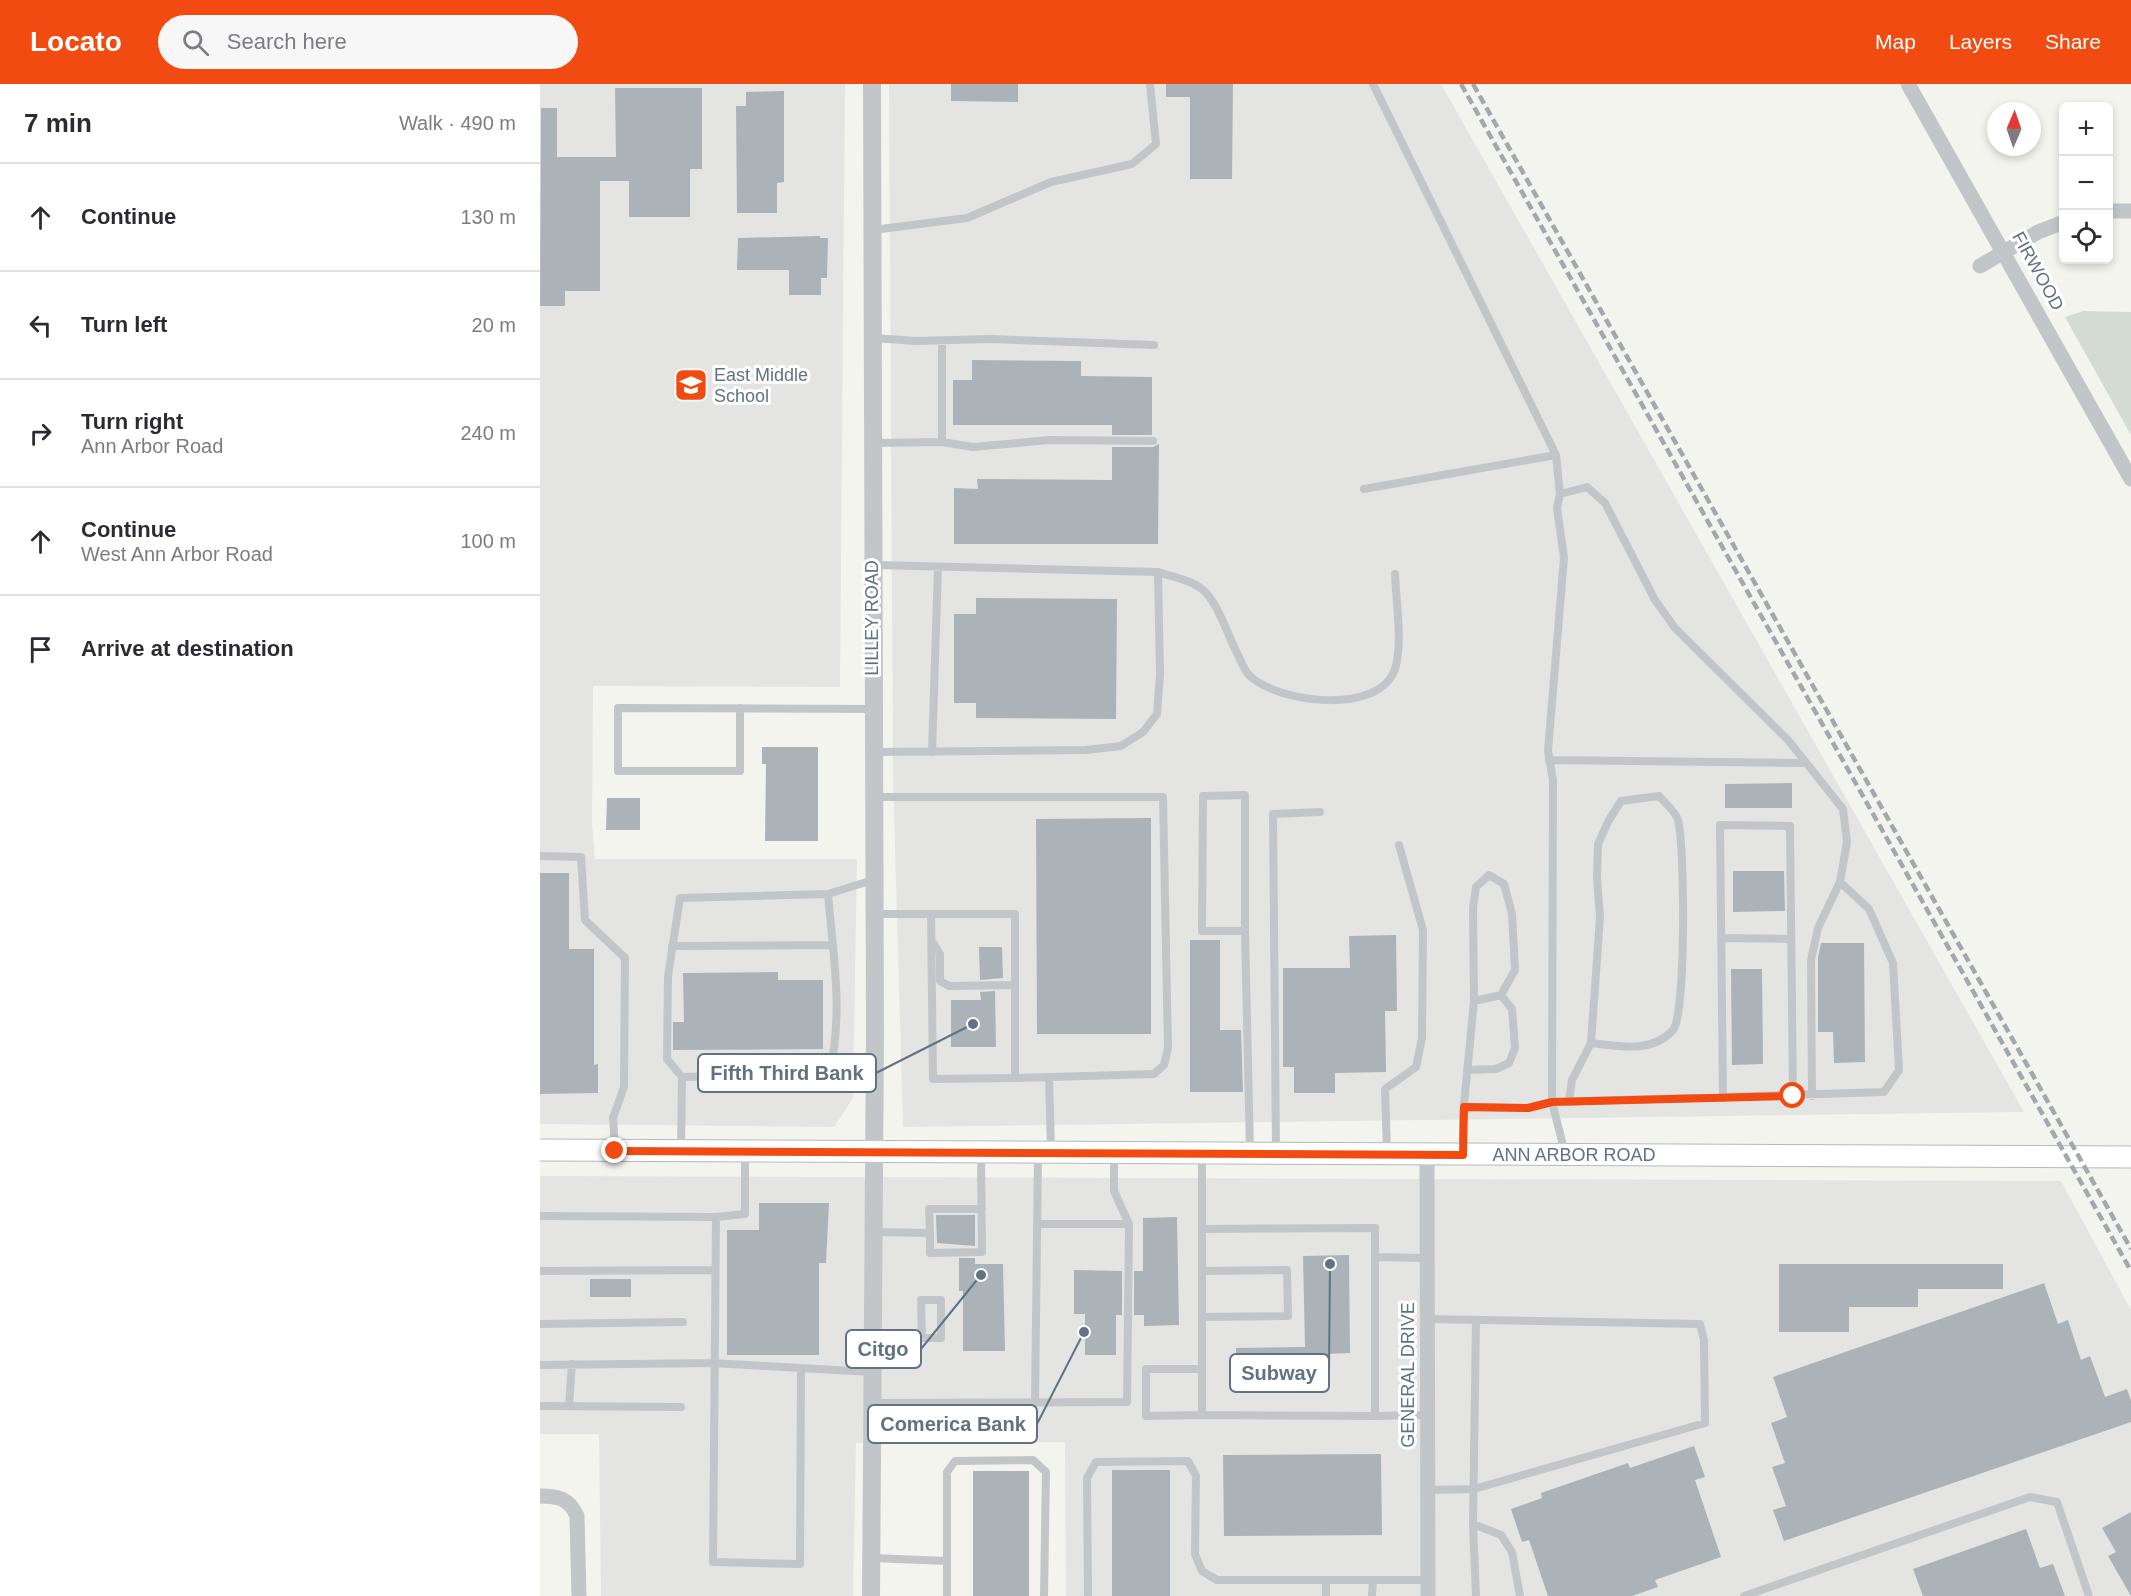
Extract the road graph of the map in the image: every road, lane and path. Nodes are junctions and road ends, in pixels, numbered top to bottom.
1 (872, 84) edge
2 (1150, 84) edge
3 (1373, 84) edge
4 (1908, 84) edge
5 (2113, 211) edge
6 (2131, 211) edge
7 (2059, 224) edge
8 (872, 230) junction
9 (2005, 252) junction
10 (1980, 266) dead end
11 (872, 338) junction
12 (942, 341) junction
13 (1154, 345) dead end
14 (1153, 441) dead end
15 (942, 442) junction
16 (872, 443) junction
17 (1556, 455) junction
18 (2131, 479) edge
19 (1364, 489) dead end
20 (1560, 494) junction
21 (872, 565) junction
22 (938, 567) junction
23 (1158, 572) junction
24 (1395, 574) dead end
25 (740, 708) junction
26 (872, 709) junction
27 (873, 752) junction
28 (932, 752) junction
29 (1549, 760) junction
30 (1806, 763) junction
31 (873, 797) junction
32 (1320, 812) dead end
33 (1399, 845) dead end
34 (540, 856) edge
35 (873, 880) junction
36 (1840, 882) junction
37 (828, 894) junction
38 (874, 914) junction
39 (931, 914) junction
40 (1245, 931) junction
41 (1721, 938) junction
42 (1791, 939) junction
43 (931, 940) junction
44 (832, 945) junction
45 (672, 946) junction
46 (1015, 985) junction
47 (1501, 994) junction
48 (1473, 1001) junction
49 (1591, 1043) junction
50 (1467, 1070) junction
51 (682, 1077) junction
52 (1049, 1077) junction
53 (1015, 1078) junction
54 (1793, 1096) junction
55 (1812, 1096) junction
56 (1723, 1098) junction
57 (1569, 1101) junction
58 (1552, 1102) junction
59 (1464, 1107) junction
60 (540, 1150) edge
61 (615, 1151) junction
62 (681, 1151) junction
63 (745, 1151) junction
64 (873, 1152) junction
65 (981, 1153) junction
66 (1045, 1153) junction
67 (1114, 1153) junction
68 (1202, 1154) junction
69 (1250, 1154) junction
70 (1276, 1154) junction
71 (1387, 1154) junction
72 (1427, 1155) junction
73 (1463, 1155) junction
74 (1566, 1155) junction
75 (2131, 1157) edge
76 (982, 1209) junction
77 (540, 1216) edge
78 (716, 1217) junction
79 (1037, 1224) junction
80 (1129, 1224) junction
81 (1202, 1229) junction
82 (873, 1232) junction
83 (930, 1233) junction
84 (1375, 1257) junction
85 (1427, 1257) junction
86 (714, 1270) junction
87 (540, 1271) edge
88 (1202, 1271) junction
89 (1202, 1317) junction
90 (1427, 1319) junction
91 (1476, 1320) junction
92 (683, 1322) dead end
93 (540, 1324) edge
94 (873, 1338) junction
95 (922, 1338) junction
96 (712, 1363) junction
97 (572, 1364) junction
98 (540, 1365) edge
99 (801, 1368) junction
100 (1202, 1369) junction
101 (873, 1372) junction
102 (873, 1403) junction
103 (1035, 1403) junction
104 (540, 1406) edge
105 (570, 1406) junction
106 (681, 1407) dead end
107 (1202, 1415) junction
108 (1427, 1415) junction
109 (1375, 1416) junction
110 (1474, 1489) junction
111 (1428, 1490) junction
112 (540, 1496) edge
113 (1473, 1524) junction
114 (872, 1558) junction
115 (947, 1561) junction
116 (1326, 1580) junction
117 (1373, 1580) junction
118 (1428, 1580) junction
119 (579, 1596) edge
120 (871, 1596) edge
121 (947, 1596) edge
122 (1044, 1596) edge
123 (1088, 1596) edge
124 (1326, 1596) edge
125 (1372, 1596) edge
126 (1428, 1596) edge
127 (1476, 1596) edge
128 (1520, 1596) edge
129 (1744, 1596) edge
130 (2089, 1596) edge

1 - 8 street, LILLEY ROAD
2 - 8 lane
3 - 17 lane
4 - 9 street, FIRWOOD
5 - 6 street
7 - 9 street
8 - 11 street, LILLEY ROAD
9 - 10 street
9 - 18 street, FIRWOOD
11 - 12 lane
11 - 16 street, LILLEY ROAD
12 - 13 lane
12 - 15 lane
14 - 15 lane
15 - 16 lane
16 - 21 street, LILLEY ROAD
17 - 19 lane
17 - 20 lane
20 - 29 lane
20 - 30 lane
21 - 22 lane
21 - 26 street, LILLEY ROAD
22 - 23 lane
22 - 28 lane
23 - 24 lane
23 - 28 lane
25 - 25 lane
25 - 26 lane
26 - 27 street, LILLEY ROAD
27 - 28 lane
27 - 31 street, LILLEY ROAD
29 - 30 lane
29 - 58 lane
30 - 36 lane
31 - 35 street, LILLEY ROAD
31 - 52 lane
32 - 70 lane
33 - 71 lane
34 - 61 lane
35 - 37 lane
35 - 38 street, LILLEY ROAD
36 - 55 lane
36 - 55 lane
37 - 44 lane
37 - 45 lane
38 - 39 lane
38 - 64 street, LILLEY ROAD
39 - 43 lane
39 - 46 lane
40 - 40 lane
40 - 69 lane
41 - 42 lane
41 - 42 lane
41 - 56 lane
42 - 54 lane
43 - 46 lane
43 - 53 lane
44 - 45 lane
44 - 51 lane
45 - 51 lane
46 - 53 lane
47 - 48 lane
47 - 48 lane
47 - 50 lane
48 - 50 lane
49 - 49 lane
49 - 57 lane
50 - 59 lane
51 - 62 lane
52 - 53 lane
52 - 66 lane
54 - 55 lane
54 - 56 lane
56 - 57 lane
57 - 58 lane
58 - 59 lane
58 - 74 lane
59 - 73 lane
60 - 61 main road, ANN ARBOR ROAD
61 - 62 main road, ANN ARBOR ROAD
62 - 63 main road, ANN ARBOR ROAD
63 - 64 main road, ANN ARBOR ROAD
63 - 78 lane
64 - 65 main road, ANN ARBOR ROAD
64 - 82 street, LILLEY ROAD
65 - 66 main road, ANN ARBOR ROAD
65 - 76 lane
66 - 67 main road, ANN ARBOR ROAD
66 - 79 lane
67 - 68 main road, ANN ARBOR ROAD
67 - 80 lane
68 - 69 main road, ANN ARBOR ROAD
68 - 81 lane
69 - 70 main road, ANN ARBOR ROAD
70 - 71 main road, ANN ARBOR ROAD
71 - 72 main road, ANN ARBOR ROAD
72 - 73 main road, ANN ARBOR ROAD
72 - 85 street, GENERAL DRIVE
73 - 74 main road, ANN ARBOR ROAD
74 - 75 main road, ANN ARBOR ROAD
76 - 83 lane
76 - 83 lane
77 - 78 lane
78 - 86 lane
79 - 80 lane
79 - 103 lane
80 - 103 lane
81 - 84 lane
81 - 88 lane
82 - 83 lane
82 - 94 street, LILLEY ROAD
84 - 85 lane
84 - 109 lane
85 - 90 street, GENERAL DRIVE
86 - 87 lane
86 - 96 lane
88 - 89 lane
88 - 89 lane
89 - 100 lane
90 - 91 lane
90 - 108 street, GENERAL DRIVE
91 - 110 lane
91 - 110 lane
92 - 93 lane
94 - 95 lane
94 - 101 street, LILLEY ROAD
95 - 95 lane
96 - 97 lane
96 - 99 lane
96 - 99 lane
97 - 98 lane
97 - 105 lane
99 - 101 lane
100 - 107 lane
100 - 107 lane
101 - 102 street, LILLEY ROAD
102 - 103 lane
102 - 114 street, LILLEY ROAD
104 - 105 lane
105 - 106 lane
107 - 109 lane
108 - 109 lane
108 - 111 street, GENERAL DRIVE
110 - 111 lane
110 - 113 lane
111 - 118 street, GENERAL DRIVE
112 - 119 street
113 - 127 lane
113 - 128 lane
114 - 115 lane
114 - 120 street, LILLEY ROAD
115 - 121 lane
115 - 122 lane
116 - 117 lane
116 - 123 lane
116 - 124 lane
117 - 118 lane
117 - 125 lane
118 - 126 street, GENERAL DRIVE
129 - 130 lane

